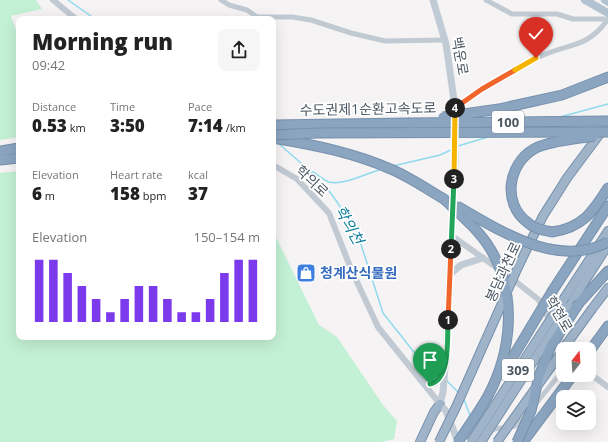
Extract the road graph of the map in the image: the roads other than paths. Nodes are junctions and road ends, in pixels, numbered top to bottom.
1 (53, 0) edge
2 (221, 0) edge
3 (433, 0) edge
4 (486, 0) edge
5 (586, 0) edge
6 (605, 0) edge
7 (608, 2) edge
8 (608, 14) edge
9 (72, 16) edge
10 (255, 16) edge
11 (276, 17) edge
12 (608, 19) edge
13 (444, 40) junction
14 (608, 77) edge
15 (455, 107) junction
16 (608, 122) edge
17 (408, 123) junction
18 (276, 125) edge
19 (608, 133) edge
20 (276, 135) edge
21 (276, 139) edge
22 (16, 148) edge
23 (0, 151) edge
24 (16, 158) edge
25 (0, 160) edge
26 (276, 167) edge
27 (607, 190) edge
28 (444, 199) junction
29 (608, 206) edge
30 (608, 231) edge
31 (452, 236) junction
32 (608, 244) edge
33 (483, 258) junction
34 (608, 271) edge
35 (450, 274) junction
36 (608, 288) edge
37 (608, 326) edge
38 (560, 342) edge
39 (569, 342) edge
40 (596, 342) edge
41 (556, 360) edge
42 (556, 379) edge
43 (596, 379) edge
44 (421, 380) junction
45 (441, 382) junction
46 (568, 382) edge
47 (608, 387) edge
48 (488, 396) junction
49 (440, 404) junction
50 (470, 438) edge
51 (457, 440) edge
52 (420, 442) edge
53 (439, 442) edge
54 (481, 442) edge
55 (497, 442) edge
56 (517, 442) edge
57 (523, 442) edge

1 - 9 street
2 - 10 street
3 - 13 main road, 백운로
4 - 12 street
5 - 8 main road
6 - 7 main road
11 - 13 street
12 - 15 street
13 - 15 main road, 백운로
14 - 17 highway, bridge
15 - 31 main road, 백운로
16 - 17 highway, 수도권제1순환고속도로 / 100, bridge
16 - 53 highway, 봉담과천로, bridge
17 - 18 highway, 수도권제1순환고속도로 / 100
19 - 20 highway, 수도권제1순환고속도로 / 100, bridge
19 - 27 highway, bridge
21 - 28 highway
22 - 23 highway
24 - 25 highway
26 - 44 street, 학의로
28 - 32 highway, bridge
28 - 48 highway, bridge
29 - 48 highway, bridge
30 - 50 highway, 309, bridge
31 - 33 street, 학현로
31 - 35 main road
32 - 54 highway, 309, bridge
33 - 35 main road
33 - 38 street, 학현로
34 - 56 highway, bridge
35 - 45 main road
36 - 39 highway, bridge
37 - 40 highway
41 - 55 highway, bridge
42 - 50 street, bridge
43 - 47 street
44 - 45 main road
44 - 49 street, 학의로
45 - 49 main road
46 - 57 highway
48 - 51 highway, bridge
49 - 51 main road
49 - 52 highway
50 - 51 street

